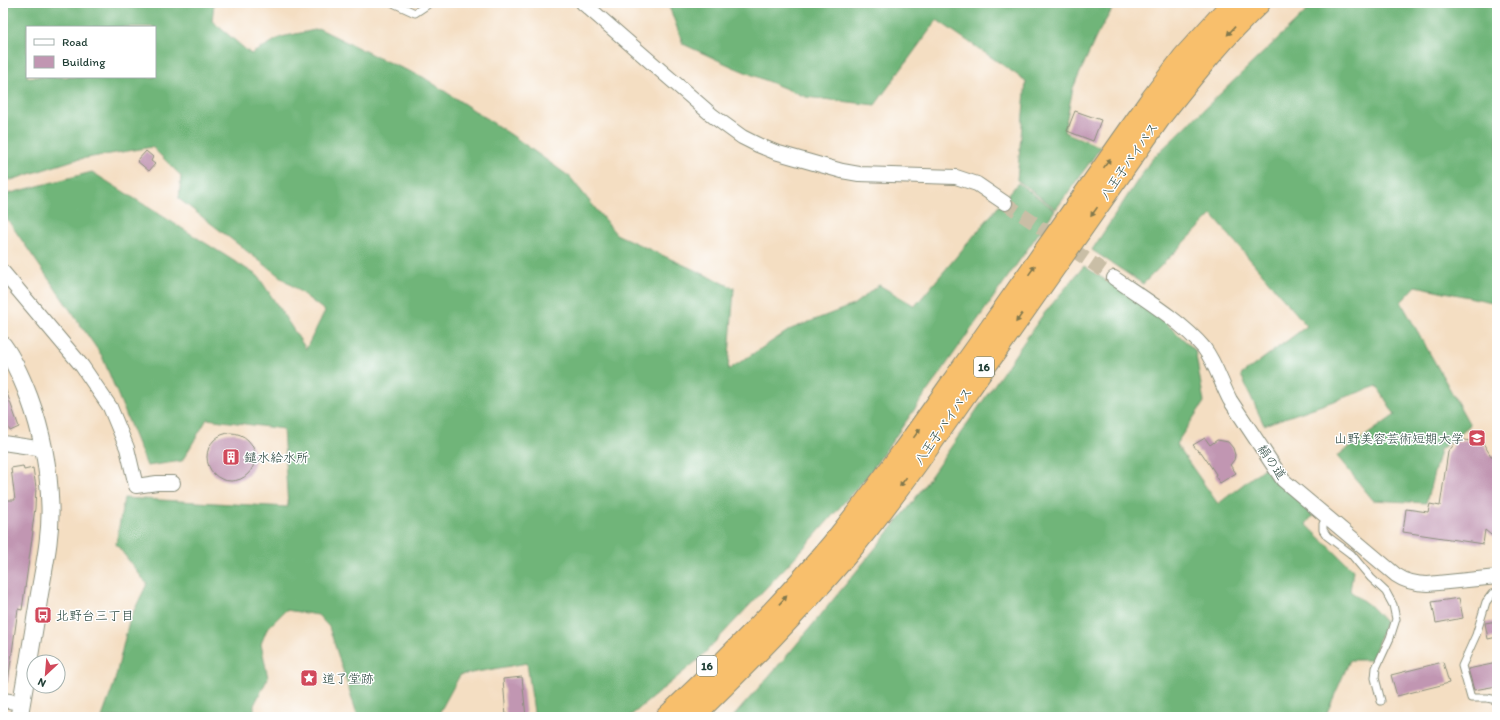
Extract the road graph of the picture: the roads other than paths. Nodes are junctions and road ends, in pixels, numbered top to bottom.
1 (393, 3) edge
2 (428, 3) edge
3 (584, 3) edge
4 (1233, 3) edge
5 (1259, 3) edge
6 (1005, 203) tunnel mouth
7 (3, 272) edge
8 (1114, 278) tunnel mouth
9 (3, 345) edge
10 (3, 443) edge
11 (44, 449) junction
12 (173, 483) dead end
13 (1327, 518) junction
14 (1497, 577) edge
15 (1497, 593) edge
16 (767, 617) junction
17 (725, 685) junction
18 (3, 700) edge
19 (1497, 700) edge
20 (1381, 701) dead end
21 (20, 710) edge
22 (649, 717) edge
23 (667, 717) edge
24 (692, 717) edge
25 (699, 717) edge

1 - 2 lane
3 - 6 street
16 -> 4 highway, 八王子バイパス / 16
5 -> 17 highway, 八王子バイパス / 16
7 - 12 street
8 - 13 street, 絹の道
9 - 11 street
10 - 11 street
11 - 21 street
13 - 14 street, 絹の道
13 - 20 lane
15 - 19 lane
16 - 22 highway, 16
16 - 23 highway, 八王子バイパス / 16
17 - 24 highway, 八王子バイパス / 16
17 - 25 highway, 16
18 - 21 street

